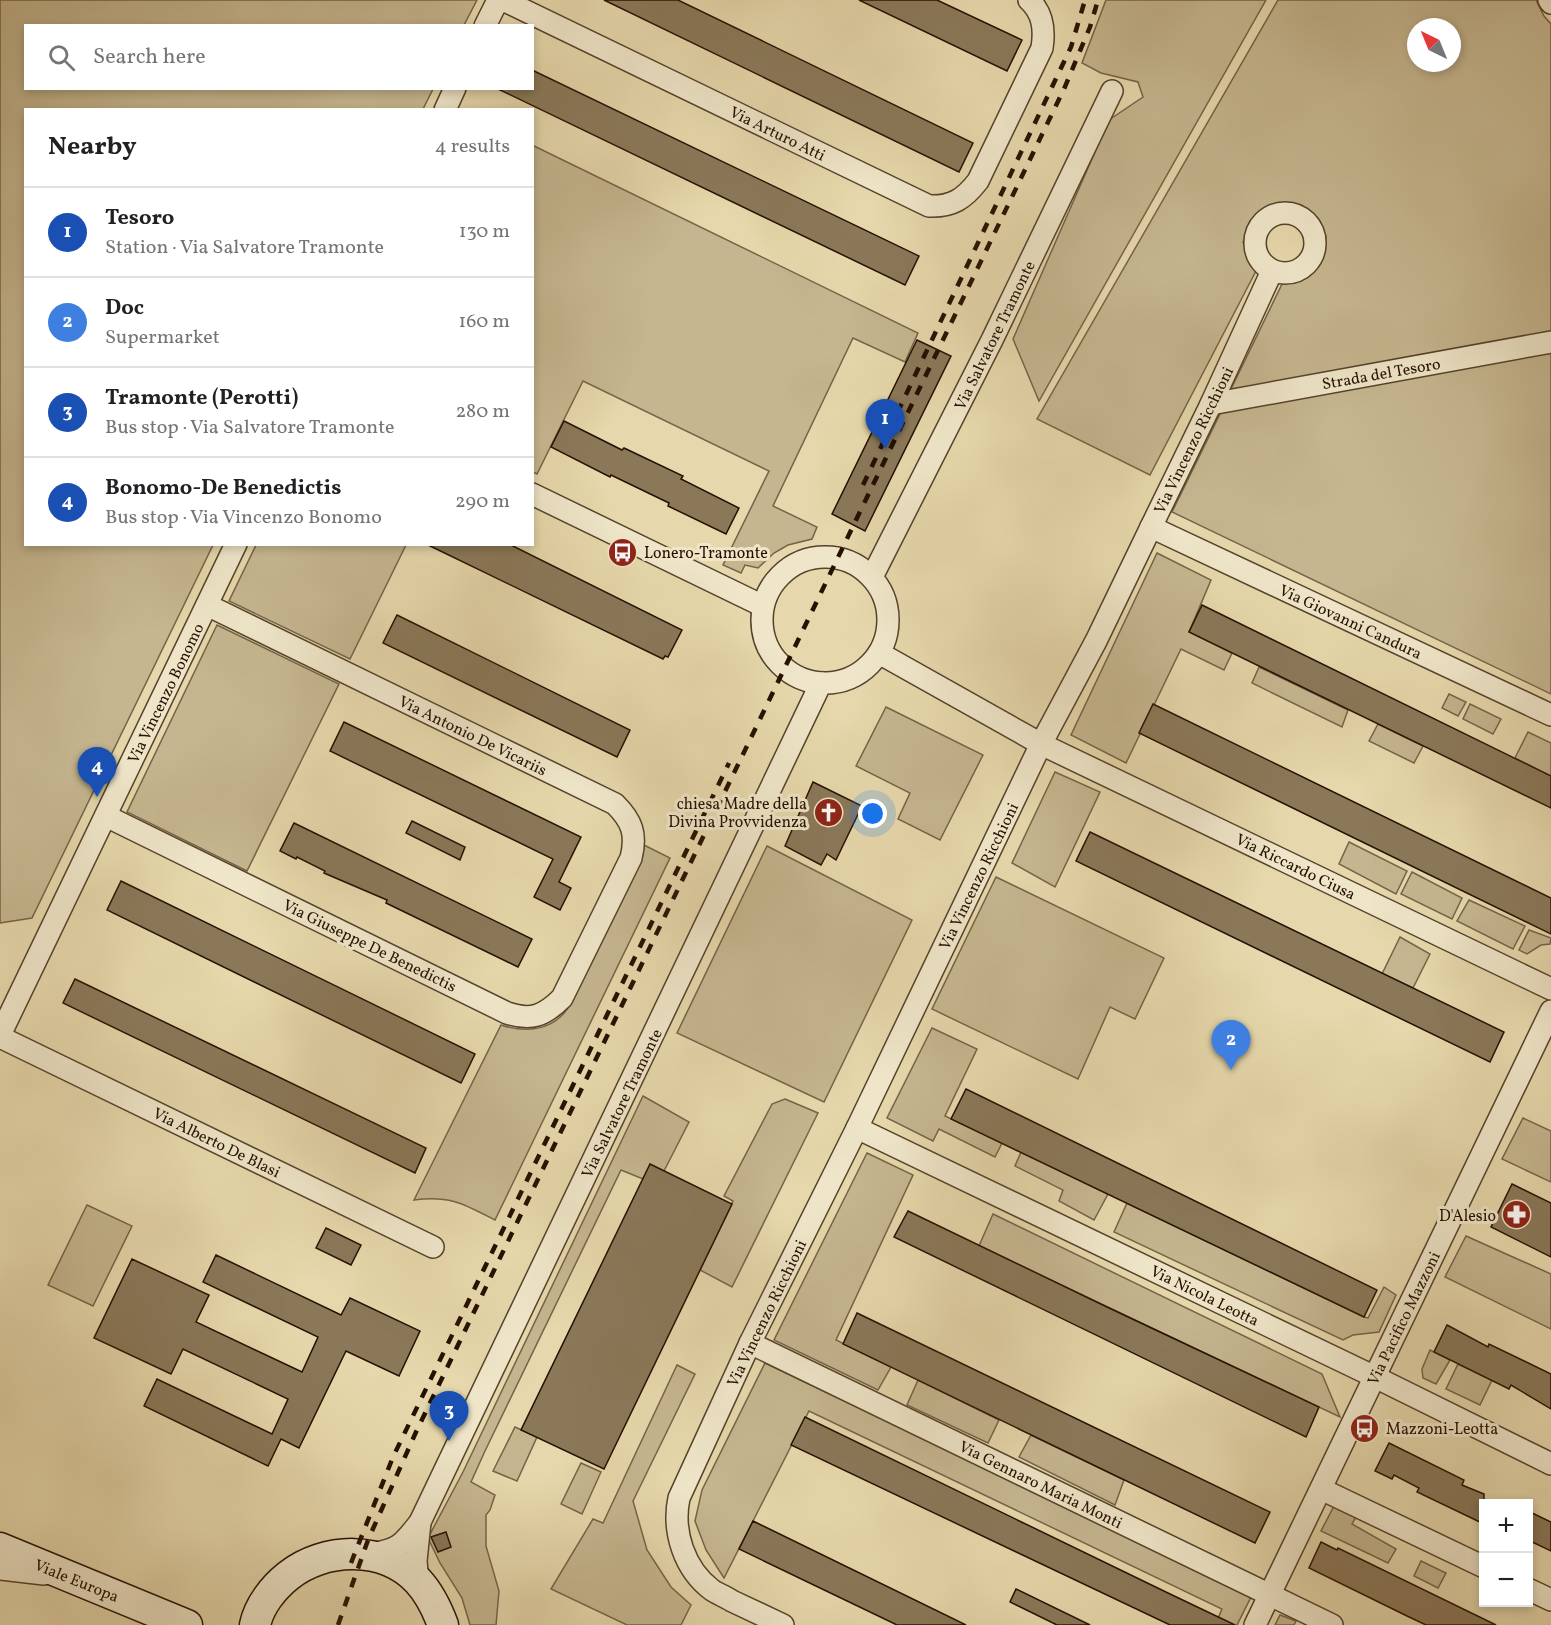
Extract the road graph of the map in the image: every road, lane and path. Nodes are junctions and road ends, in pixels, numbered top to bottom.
1 (498, 0) edge
2 (503, 0) edge
3 (1029, 0) edge
4 (486, 24) edge
5 (454, 90) edge
6 (1112, 91) dead end
7 (446, 108) edge
8 (1272, 271) dead end
9 (1551, 342) edge
10 (1211, 404) junction
11 (534, 495) edge
12 (1151, 527) junction
13 (235, 546) edge
14 (872, 577) junction
15 (207, 605) junction
16 (763, 606) junction
17 (879, 653) junction
18 (821, 683) junction
19 (1551, 715) edge
20 (1041, 744) junction
21 (106, 816) junction
22 (597, 927) joint
23 (1551, 989) edge
24 (1551, 1011) edge
25 (0, 1036) edge
26 (857, 1128) junction
27 (433, 1247) dead end
28 (750, 1342) junction
29 (1374, 1377) junction
30 (1551, 1464) edge
31 (1321, 1488) junction
32 (420, 1522) junction
33 (0, 1548) edge
34 (367, 1554) junction
35 (1479, 1565) edge
36 (0, 1569) edge
37 (68, 1577) junction
38 (418, 1581) junction
39 (1533, 1591) edge
40 (1270, 1595) junction
41 (1551, 1600) edge
42 (188, 1625) edge
43 (255, 1625) edge
44 (443, 1625) edge
45 (783, 1625) edge
46 (1255, 1625) edge
47 (1332, 1625) edge

1 - 4 street
2 - 3 street, Via Arturo Atti
5 - 7 street
6 - 14 street, Via Salvatore Tramonte
8 - 10 street, Via Vincenzo Ricchioni
9 - 10 street, Strada del Tesoro
10 - 12 street, Via Vincenzo Ricchioni
11 - 16 street
12 - 19 street, Via Giovanni Candura
12 - 20 street, Via Vincenzo Ricchioni
13 - 15 street, Via Vincenzo Bonomo
14 - 16 street
14 - 17 street
15 - 21 street, Via Vincenzo Bonomo
15 - 22 street, Via Antonio De Vicariis
16 - 18 street
17 - 18 street
17 - 20 street, Via Riccardo Ciusa
18 - 32 street, Via Salvatore Tramonte
20 - 23 street, Via Riccardo Ciusa
20 - 26 street, Via Vincenzo Ricchioni
21 - 22 street, Via Giuseppe De Benedictis
21 - 25 street, Via Vincenzo Bonomo
24 - 29 street, Via Pacifico Mazzoni
25 - 27 street, Via Alberto De Blasi
26 - 28 street, Via Vincenzo Ricchioni
26 - 29 street, Via Nicola Leotta
28 - 40 street, Via Gennaro Maria Monti
28 - 45 street, Via Vincenzo Ricchioni
29 - 30 street, Via Nicola Leotta
29 - 31 street, Via Pacifico Mazzoni
31 - 35 street
31 - 40 street, Via Pacifico Mazzoni
32 - 34 street
32 - 38 street
33 - 37 main road, Viale Europa
34 - 38 main road
34 - 43 main road
36 - 37 street
37 - 42 main road, Viale Europa
38 - 44 main road
39 - 41 street
40 - 46 street, Via Pacifico Mazzoni
40 - 47 street, Via Gennaro Maria Monti

